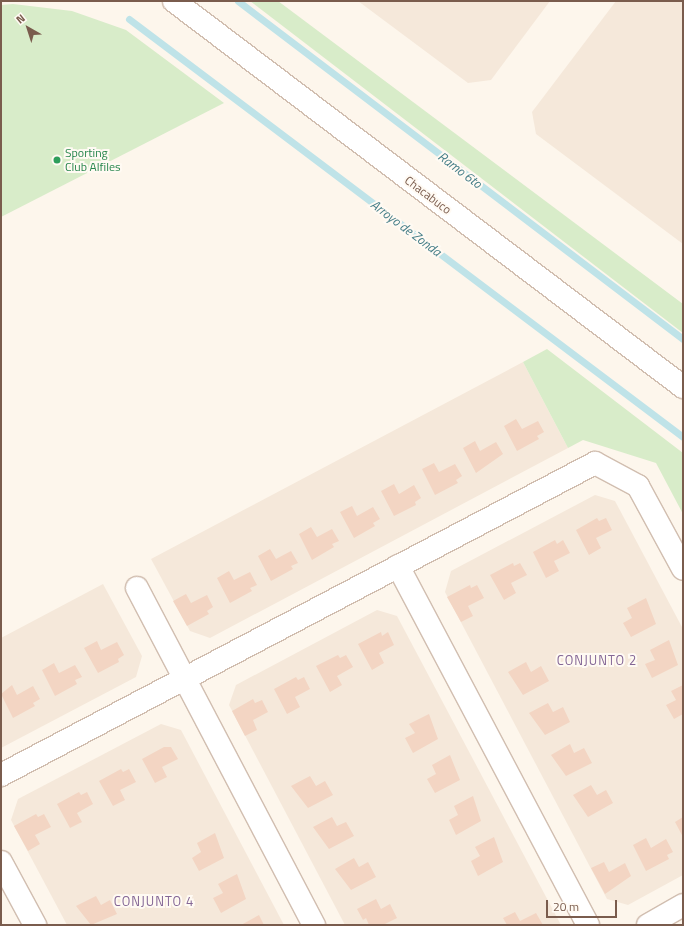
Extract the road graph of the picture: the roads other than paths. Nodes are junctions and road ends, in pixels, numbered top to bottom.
1 (174, 1) edge
2 (683, 388) edge
3 (398, 566) junction
4 (683, 569) edge
5 (138, 588) dead end
6 (185, 679) junction
7 (1, 775) edge
8 (1, 862) edge
9 (683, 905) edge
10 (34, 925) edge
11 (314, 925) edge
12 (588, 925) edge
13 (648, 925) edge

1 - 2 street, Chacabuco
3 - 4 street
3 - 6 street
3 - 12 street
5 - 6 street
6 - 7 street
6 - 11 street
8 - 10 street
9 - 13 street

